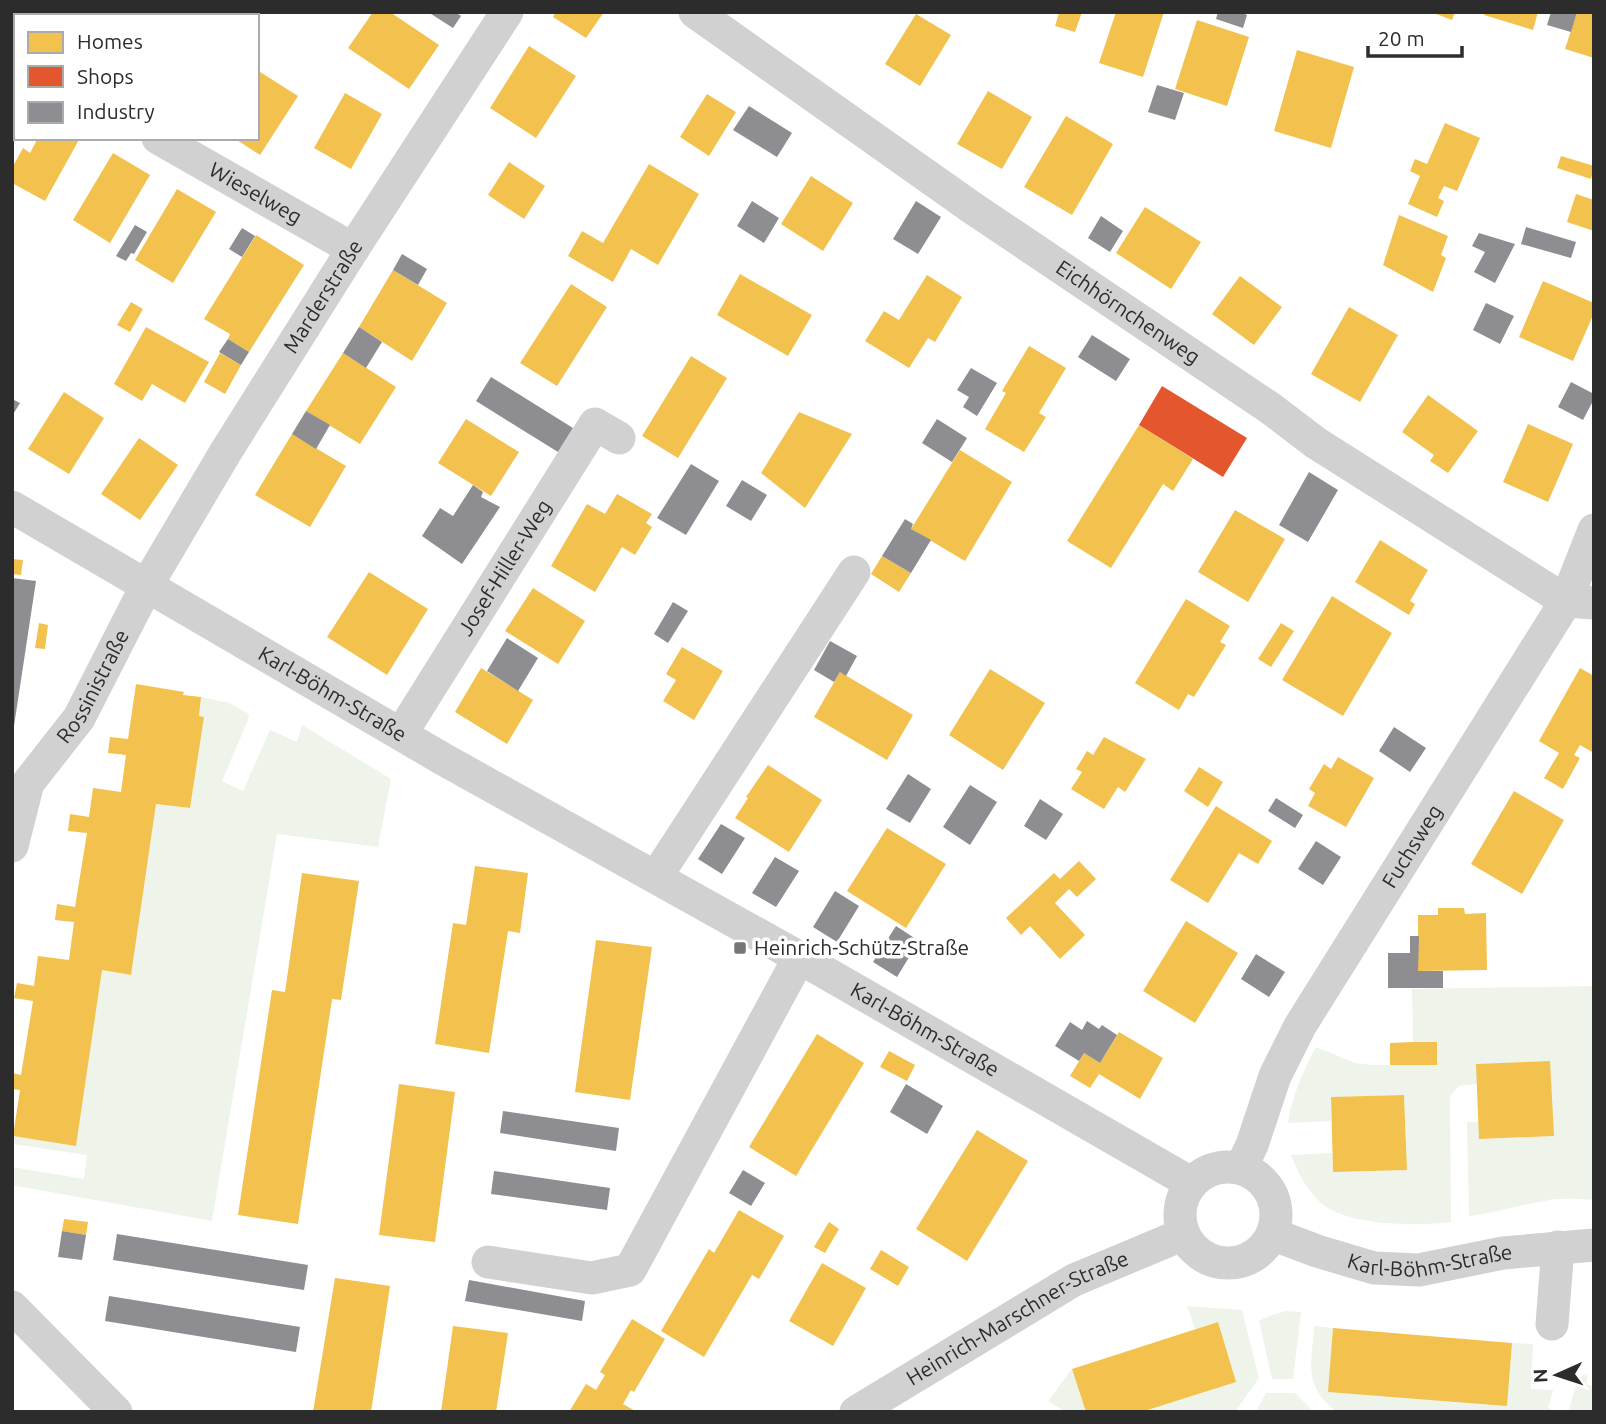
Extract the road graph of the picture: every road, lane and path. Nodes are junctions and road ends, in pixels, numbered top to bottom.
1 (507, 12) edge
2 (695, 12) edge
3 (162, 140) edge
4 (353, 249) junction
5 (619, 438) dead end
6 (12, 508) edge
7 (1594, 530) edge
8 (855, 572) dead end
9 (147, 585) junction
10 (1580, 602) edge
11 (401, 734) junction
12 (20, 782) edge
13 (12, 846) edge
14 (656, 877) junction
15 (799, 958) junction
16 (1241, 1168) junction
17 (1191, 1183) junction
18 (1184, 1234) junction
19 (1272, 1234) junction
20 (1594, 1245) edge
21 (1558, 1247) junction
22 (488, 1262) dead end
23 (12, 1307) edge
24 (1552, 1324) dead end
25 (116, 1412) edge
26 (856, 1412) edge

1 - 4 street, Marderstraße
2 - 10 street, Eichhörnchenweg
3 - 4 street, Wieselweg
4 - 9 street, Marderstraße
5 - 11 street, Josef-Hiller-Weg
6 - 9 street, Karl-Böhm-Straße
7 - 10 street, Fuchsweg
8 - 14 street
9 - 11 street, Karl-Böhm-Straße
9 - 12 street, Rossinistraße
10 - 16 street, Fuchsweg
11 - 14 street, Karl-Böhm-Straße
12 - 13 street, Rossinistraße
14 - 15 street, Karl-Böhm-Straße
15 - 17 street, Karl-Böhm-Straße
15 - 22 street
16 - 17 street
16 - 19 street
17 - 18 street
18 - 19 street
18 - 26 street, Heinrich-Marschner-Straße
19 - 21 street, Karl-Böhm-Straße
20 - 21 street, Karl-Böhm-Straße
21 - 24 street
23 - 25 street

